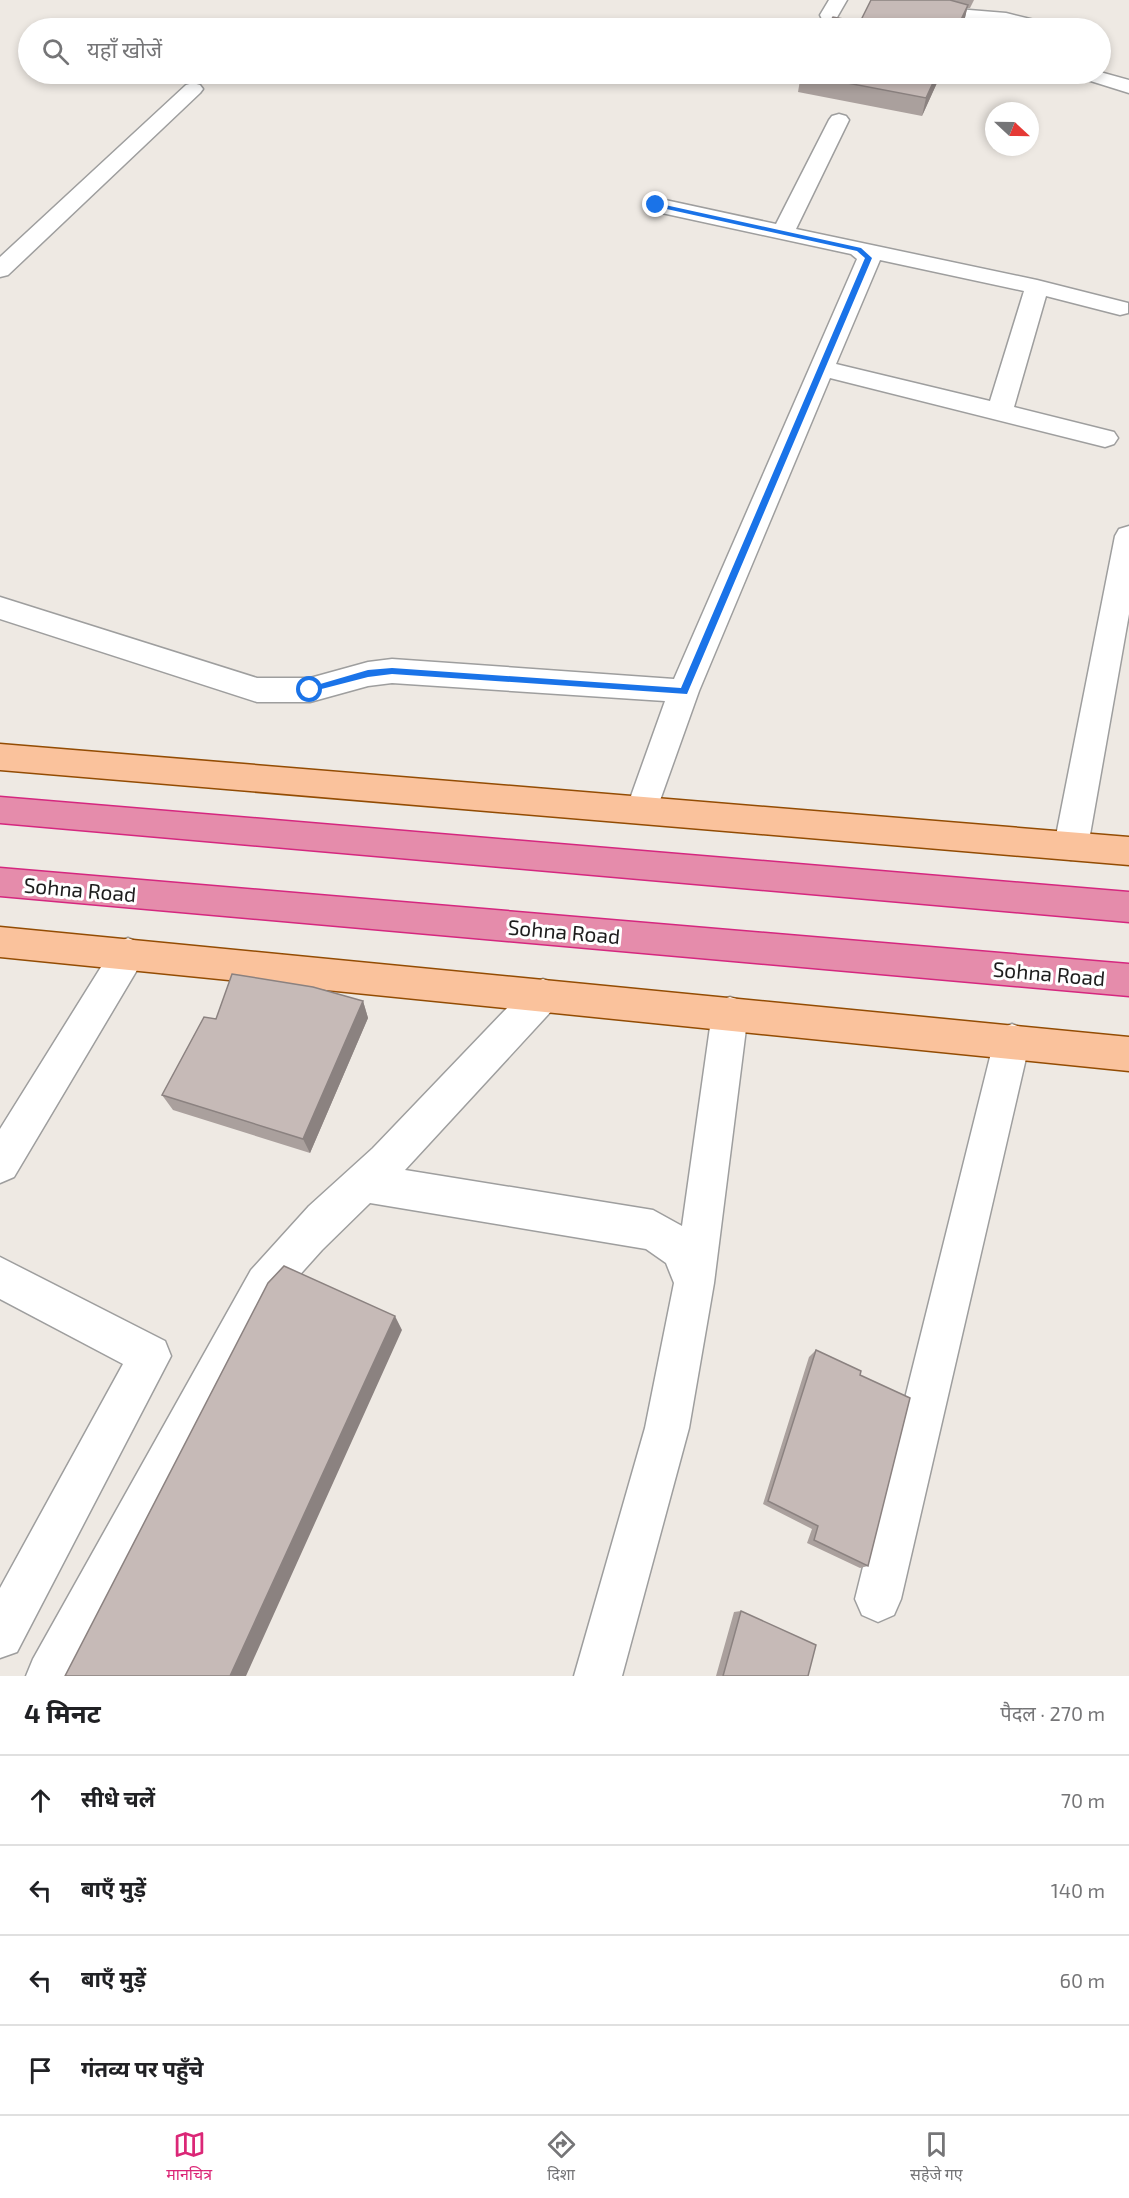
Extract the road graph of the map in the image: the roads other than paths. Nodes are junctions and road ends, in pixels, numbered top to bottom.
1 (944, 9) edge
2 (995, 18) edge
3 (1111, 81) edge
4 (1129, 87) edge
5 (194, 89) dead end
6 (839, 120) dead end
7 (656, 205) dead end
8 (783, 233) junction
9 (859, 249) junction
10 (0, 270) edge
11 (1037, 287) junction
12 (1120, 308) dead end
13 (821, 368) junction
14 (999, 413) junction
15 (1105, 438) dead end
16 (1129, 537) edge
17 (0, 609) edge
18 (684, 691) junction
19 (0, 757) edge
20 (0, 810) edge
21 (642, 810) junction
22 (1071, 846) junction
23 (1129, 851) edge
24 (0, 882) edge
25 (1129, 907) edge
26 (0, 942) edge
27 (128, 954) junction
28 (1129, 980) edge
29 (543, 995) junction
30 (730, 1013) junction
31 (1012, 1041) junction
32 (1129, 1054) edge
33 (0, 1164) edge
34 (362, 1182) junction
35 (0, 1278) edge
36 (694, 1283) junction
37 (878, 1599) dead end
38 (0, 1635) edge
39 (50, 1676) edge
40 (598, 1676) edge

1 - 2 street
3 - 4 street
5 - 10 street
6 - 8 street
7 - 8 street
8 - 9 street
9 - 11 street
9 - 13 street
11 - 12 street
11 - 14 street
13 - 14 street
13 - 18 street
14 - 15 street
16 - 22 street
17 - 18 street
18 - 21 street
19 - 21 main road
20 - 25 highway
21 - 22 main road
22 - 23 main road
24 - 28 highway, Sohna Road
26 - 27 main road
27 - 29 main road
27 - 33 street
29 - 30 main road
29 - 34 street
30 - 31 main road
30 - 36 street
31 - 32 main road
31 - 37 street
34 - 36 street
34 - 39 street
35 - 38 street
36 - 40 street

